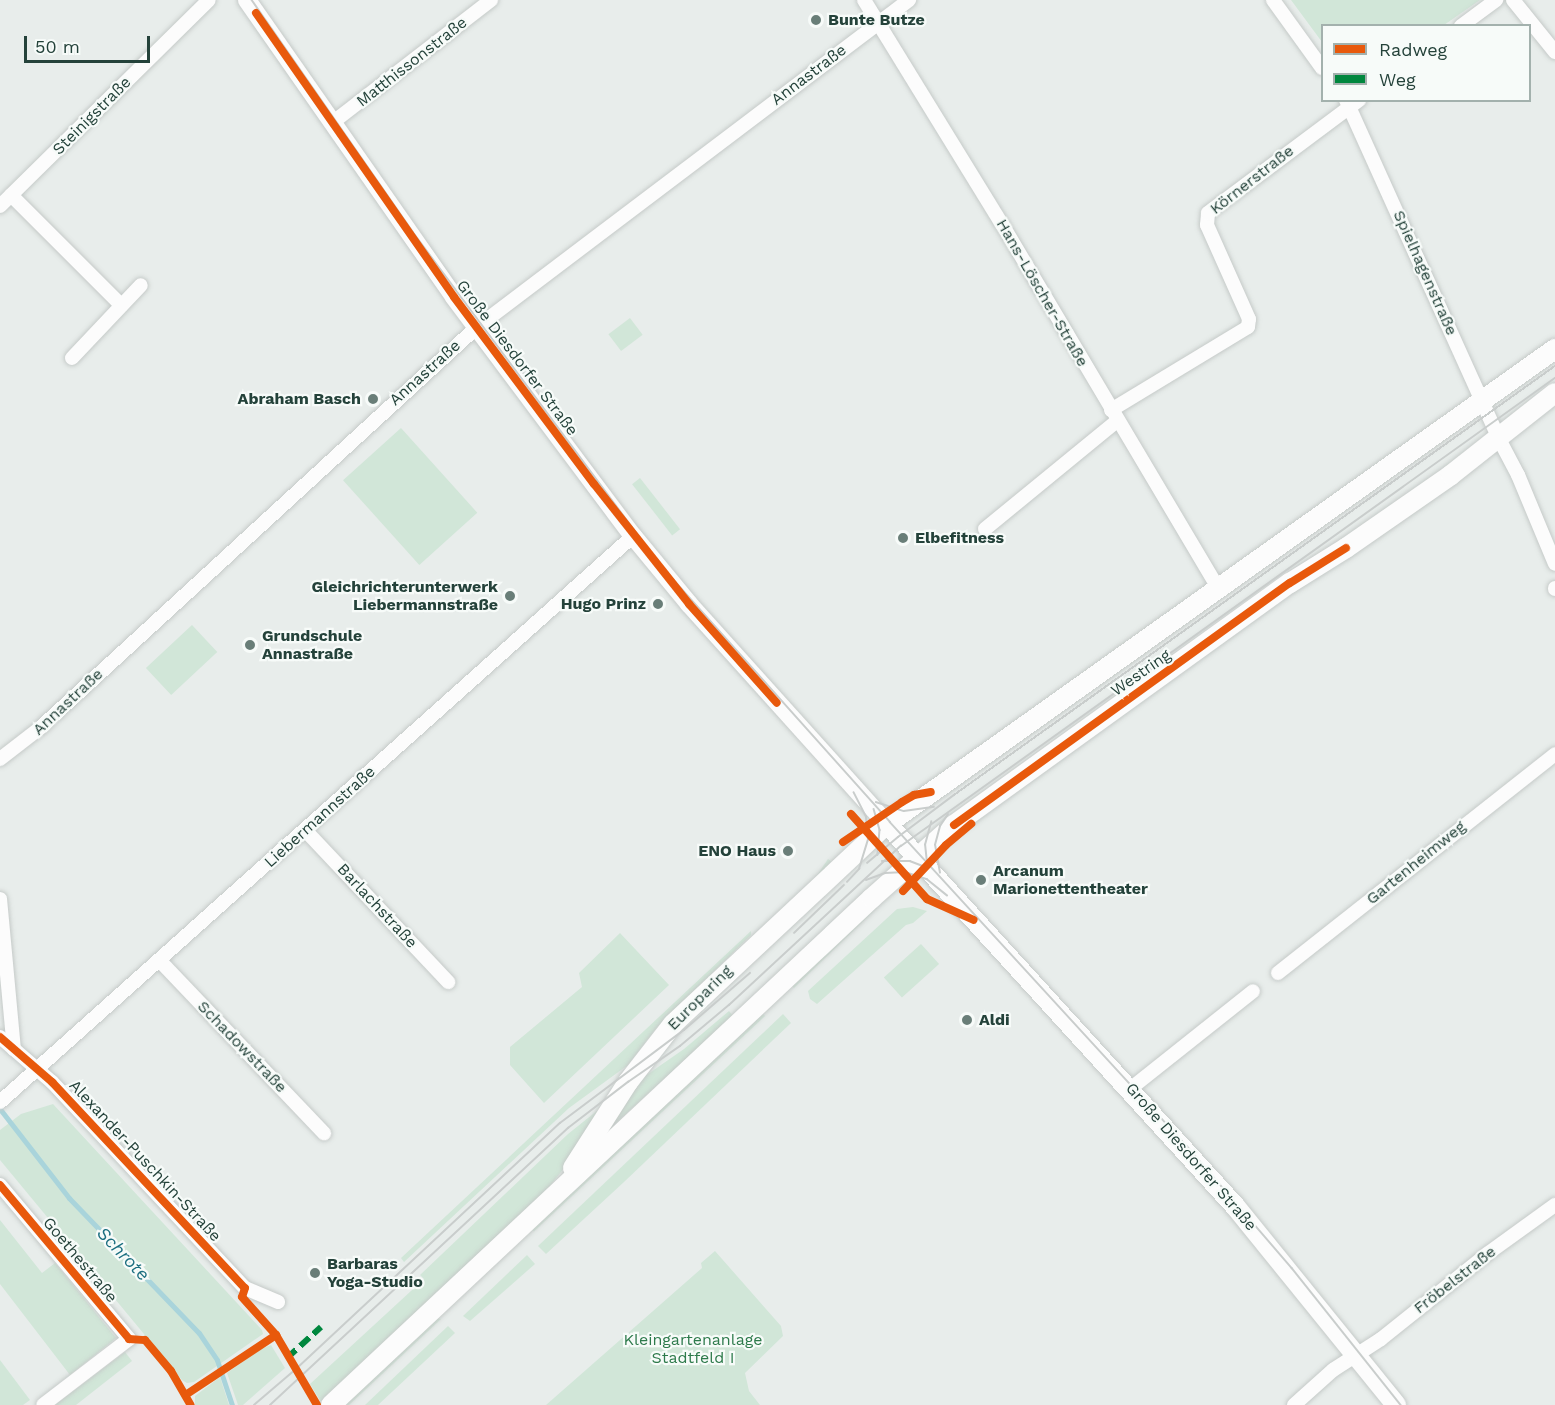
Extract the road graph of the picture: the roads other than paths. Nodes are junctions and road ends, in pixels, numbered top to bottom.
1 (209, 0) edge
2 (247, 0) edge
3 (492, 0) edge
4 (864, 0) edge
5 (909, 0) edge
6 (1273, 0) edge
7 (1496, 0) edge
8 (1513, 0) edge
9 (877, 23) junction
10 (1464, 24) edge
11 (1555, 52) edge
12 (1321, 65) edge
13 (1352, 102) edge
14 (332, 123) junction
15 (11, 195) junction
16 (0, 206) edge
17 (141, 285) dead end
18 (121, 305) junction
19 (477, 327) junction
20 (1555, 349) edge
21 (72, 358) dead end
22 (1555, 393) edge
23 (1481, 400) junction
24 (1114, 416) junction
25 (1498, 439) junction
26 (985, 529) dead end
27 (633, 536) junction
28 (1555, 564) edge
29 (1218, 588) junction
30 (1555, 754) edge
31 (0, 759) edge
32 (887, 824) junction
33 (305, 830) junction
34 (917, 857) junction
35 (0, 899) edge
36 (160, 961) junction
37 (1278, 973) dead end
38 (448, 982) dead end
39 (1253, 991) dead end
40 (0, 1037) edge
41 (14, 1049) junction
42 (38, 1070) junction
43 (1130, 1089) junction
44 (3, 1100) edge
45 (324, 1133) dead end
46 (0, 1185) edge
47 (548, 1201) junction
48 (1555, 1205) edge
49 (278, 1302) dead end
50 (1355, 1354) junction
51 (43, 1405) edge
52 (331, 1405) edge
53 (1294, 1405) edge
54 (1396, 1405) edge

1 - 15 street, Steinigstraße
2 - 14 street, Große Diesdorfer Straße
3 - 14 street, Matthissonstraße
4 - 9 street, Hans-Löscher-Straße
5 - 9 street, Annastraße
6 - 12 street
7 - 10 street
8 - 11 street
9 - 19 street, Annastraße
9 - 24 street, Hans-Löscher-Straße
13 - 23 street, Spielhagenstraße
13 - 24 street, Körnerstraße
14 - 19 street, Große Diesdorfer Straße
15 - 16 street, Steinigstraße
15 - 18 street
17 - 18 street
18 - 21 street
19 - 27 street, Große Diesdorfer Straße
19 - 31 street, Annastraße
20 - 23 main road, Westring
22 - 25 main road, Westring
23 - 25 street, Spielhagenstraße
23 - 29 main road, Westring
24 - 26 street
24 - 29 street, Hans-Löscher-Straße
25 - 28 street, Spielhagenstraße
25 - 34 main road, Westring
27 - 32 street, Große Diesdorfer Straße
27 - 33 street, Liebermannstraße
29 - 32 main road, Westring
30 - 37 street, Gartenheimweg
32 - 34 main road, Große Diesdorfer Straße
32 - 47 main road, Europaring
33 - 36 street, Liebermannstraße
33 - 38 street, Barlachstraße
34 - 43 main road, Große Diesdorfer Straße
34 - 47 main road, Europaring
35 - 41 street
36 - 42 street, Liebermannstraße
36 - 45 street, Schadowstraße
39 - 43 street
40 - 41 street
41 - 42 street, Alexander-Puschkin-Straße
42 - 44 street, Liebermannstraße
42 - 49 street, Alexander-Puschkin-Straße
43 - 50 main road, Große Diesdorfer Straße
46 - 51 street, Goethestraße
47 - 52 main road, Europaring
48 - 50 street, Fröbelstraße
50 - 53 street, Fröbelstraße
50 - 54 main road, Große Diesdorfer Straße

